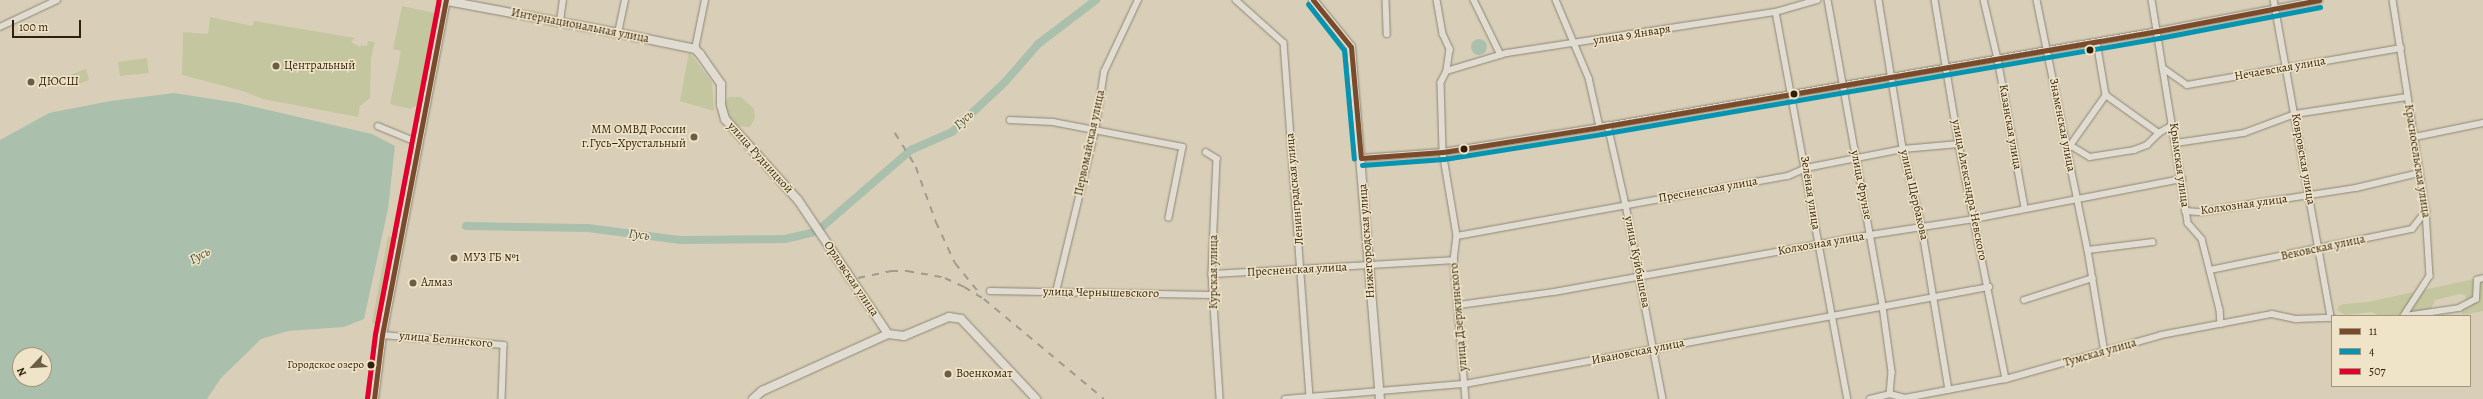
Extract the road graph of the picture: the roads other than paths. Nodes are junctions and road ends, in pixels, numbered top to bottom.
1 (57, 0) edge
2 (444, 0) edge
3 (563, 0) edge
4 (625, 0) edge
5 (705, 0) edge
6 (1138, 0) edge
7 (1236, 0) edge
8 (1313, 0) edge
9 (1386, 0) edge
10 (1437, 0) edge
11 (1474, 0) edge
12 (1556, 0) edge
13 (1817, 0) edge
14 (1828, 0) edge
15 (1879, 0) edge
16 (1935, 0) edge
17 (1984, 0) edge
18 (2037, 0) edge
19 (2152, 0) edge
20 (2274, 0) edge
21 (2320, 0) edge
22 (2393, 0) edge
23 (2276, 9) junction
24 (1776, 12) junction
25 (560, 21) junction
26 (0, 27) edge
27 (2158, 31) junction
28 (618, 32) junction
29 (1387, 34) dead end
30 (2097, 42) junction
31 (1577, 45) junction
32 (2401, 48) junction
33 (2047, 49) junction
34 (695, 50) junction
35 (1501, 55) junction
36 (1998, 59) junction
37 (1946, 66) junction
38 (2163, 68) junction
39 (2286, 69) junction
40 (1447, 71) junction
41 (1892, 77) junction
42 (1843, 84) junction
43 (1793, 93) junction
44 (2106, 95) junction
45 (2408, 97) junction
46 (2295, 114) junction
47 (1010, 120) dead end
48 (2483, 124) edge
49 (2173, 125) junction
50 (378, 126) dead end
51 (1608, 126) junction
52 (1600, 127) junction
53 (1095, 131) junction
54 (2159, 133) junction
55 (2415, 137) junction
56 (419, 142) junction
57 (1959, 144) junction
58 (2176, 144) junction
59 (2070, 145) junction
60 (1903, 149) junction
61 (2066, 151) junction
62 (1206, 152) dead end
63 (1443, 152) junction
64 (1361, 158) junction
65 (1856, 158) junction
66 (1806, 168) junction
67 (2419, 173) junction
68 (2182, 179) junction
69 (2309, 195) junction
70 (2078, 198) junction
71 (1626, 205) junction
72 (2024, 208) junction
73 (2185, 211) junction
74 (2426, 211) junction
75 (1168, 218) dead end
76 (1974, 219) junction
77 (814, 224) joint
78 (1922, 227) junction
79 (1870, 235) junction
80 (1457, 236) junction
81 (2153, 242) dead end
82 (1819, 244) junction
83 (2317, 248) junction
84 (2088, 250) junction
85 (1454, 260) junction
86 (1369, 267) junction
87 (1302, 270) junction
88 (2210, 270) junction
89 (1212, 274) junction
90 (1639, 277) junction
91 (2092, 278) junction
92 (2483, 278) edge
93 (1989, 287) junction
94 (990, 291) dead end
95 (1056, 292) junction
96 (1212, 295) junction
97 (1934, 298) junction
98 (2024, 300) dead end
99 (1458, 305) junction
100 (1882, 307) junction
101 (1833, 315) junction
102 (2406, 315) edge
103 (2412, 315) edge
104 (2331, 318) edge
105 (2221, 324) junction
106 (888, 334) junction
107 (382, 335) junction
108 (1655, 349) junction
109 (2105, 353) junction
110 (2006, 379) junction
111 (1464, 384) junction
112 (1949, 390) junction
113 (1890, 394) junction
114 (1380, 395) edge
115 (1310, 398) edge
116 (374, 399) edge
117 (502, 399) edge
118 (753, 399) edge
119 (1036, 399) edge
120 (1220, 399) edge
121 (1285, 399) edge
122 (1466, 399) edge
123 (1663, 399) edge
124 (1848, 399) edge
125 (1870, 399) edge

1 - 26 street
2 - 25 street, Интернациональная улица
2 - 56 street
3 - 25 street
4 - 28 street
5 - 34 street
6 - 53 street, Первомайская улица
7 - 87 street, Ленинградская улица
8 - 64 street, Нижегородская улица
9 - 29 street
10 - 40 street, улица Дзержинского
11 - 35 street
12 - 31 street
13 - 24 street, улица 9 Января
14 - 42 street, улица Фрунзе
15 - 41 street, улица Щербакова
16 - 37 street, улица Александра Невского
17 - 36 street, Казанская улица
18 - 33 street, Знаменская улица
19 - 27 street, Крымская улица
20 - 23 street, Ковровская улица
21 - 23 street
22 - 32 street, Красносельская улица
23 - 27 street
23 - 39 street, Ковровская улица
24 - 31 street, улица 9 Января
24 - 43 street, Зелёная улица
25 - 28 street, Интернациональная улица
27 - 30 street
27 - 38 street, Крымская улица
28 - 34 street, Интернациональная улица
30 - 33 street
30 - 44 street
31 - 35 street, улица 9 Января
31 - 52 street
32 - 39 street, Нечаевская улица
32 - 45 street, Красносельская улица
33 - 36 street
33 - 61 street, Знаменская улица
34 - 77 street, улица Рудницкой
35 - 40 street, улица 9 Января
36 - 37 street
36 - 72 street, Казанская улица
37 - 41 street
37 - 57 street, улица Александра Невского
38 - 39 street, Нечаевская улица
38 - 49 street, Крымская улица
39 - 46 street, Ковровская улица
40 - 63 street, улица Дзержинского
41 - 42 street
41 - 60 street, улица Щербакова
42 - 43 street
42 - 65 street, улица Фрунзе
43 - 51 street
43 - 66 street, Зелёная улица
44 - 54 street
44 - 59 street
45 - 46 street
45 - 55 street, Красносельская улица
46 - 58 street
46 - 69 street, Ковровская улица
47 - 53 street
48 - 55 street
49 - 54 street
49 - 58 street, Крымская улица
50 - 56 street
51 - 52 street
51 - 71 street, улица Куйбышева
52 - 63 street
53 - 75 street
53 - 95 street, Первомайская улица
54 - 59 street
55 - 67 street, Красносельская улица
56 - 107 street
57 - 60 street, Пресненская улица
57 - 76 street, улица Александра Невского
58 - 68 street, Крымская улица
59 - 61 street
60 - 65 street, Пресненская улица
60 - 78 street, улица Щербакова
61 - 70 street, Знаменская улица
62 - 89 street, Курская улица
63 - 64 street
63 - 80 street, улица Дзержинского
64 - 86 street, Нижегородская улица
65 - 66 street, Пресненская улица
65 - 79 street, улица Фрунзе
66 - 71 street, Пресненская улица
66 - 82 street, Зелёная улица
67 - 69 street, Колхозная улица
67 - 74 street, Красносельская улица
68 - 70 street, Колхозная улица
68 - 73 street, Крымская улица
69 - 73 street, Колхозная улица
69 - 83 street, Ковровская улица
70 - 72 street, Колхозная улица
70 - 84 street, Знаменская улица
71 - 80 street, Пресненская улица
71 - 90 street, улица Куйбышева
72 - 76 street, Колхозная улица
73 - 88 street, Крымская улица
74 - 83 street, Вековская улица
74 - 102 street, Красносельская улица
76 - 78 street, Колхозная улица
76 - 93 street, улица Александра Невского
77 - 106 street, Орловская улица
78 - 79 street, Колхозная улица
78 - 97 street, улица Щербакова
79 - 82 street, Колхозная улица
79 - 100 street, улица Фрунзе
80 - 85 street, улица Дзержинского
81 - 84 street
82 - 90 street, Колхозная улица
82 - 101 street, Зелёная улица
83 - 88 street, Вековская улица
83 - 104 street, Ковровская улица
84 - 91 street, Знаменская улица
85 - 86 street, Пресненская улица
85 - 99 street, улица Дзержинского
86 - 87 street, Пресненская улица
86 - 114 street, Нижегородская улица
87 - 89 street, Пресненская улица
87 - 115 street, Ленинградская улица
88 - 105 street, Крымская улица
89 - 96 street, Курская улица
90 - 99 street, Колхозная улица
90 - 108 street, улица Куйбышева
91 - 98 street
91 - 109 street, Знаменская улица
92 - 103 street
93 - 97 street, Ивановская улица
93 - 110 street, улица Александра Невского
94 - 95 street, улица Чернышевского
95 - 96 street, улица Чернышевского
96 - 120 street, Курская улица
97 - 100 street, Ивановская улица
97 - 112 street, улица Щербакова
99 - 111 street, улица Дзержинского
100 - 101 street, Ивановская улица
100 - 113 street, улица Фрунзе
101 - 108 street, Ивановская улица
101 - 124 street, Зелёная улица
104 - 105 street, Тумская улица
105 - 109 street, Тумская улица
106 - 118 street
106 - 119 street
107 - 116 street
107 - 117 street, улица Белинского
108 - 111 street, Ивановская улица
108 - 123 street, улица Куйбышева
109 - 110 street, Тумская улица
110 - 112 street, Тумская улица
111 - 114 street, Ивановская улица
111 - 122 street, улица Дзержинского
112 - 113 street, Тумская улица
113 - 125 street, Тумская улица
114 - 115 street, Ивановская улица
115 - 121 street, Ивановская улица

